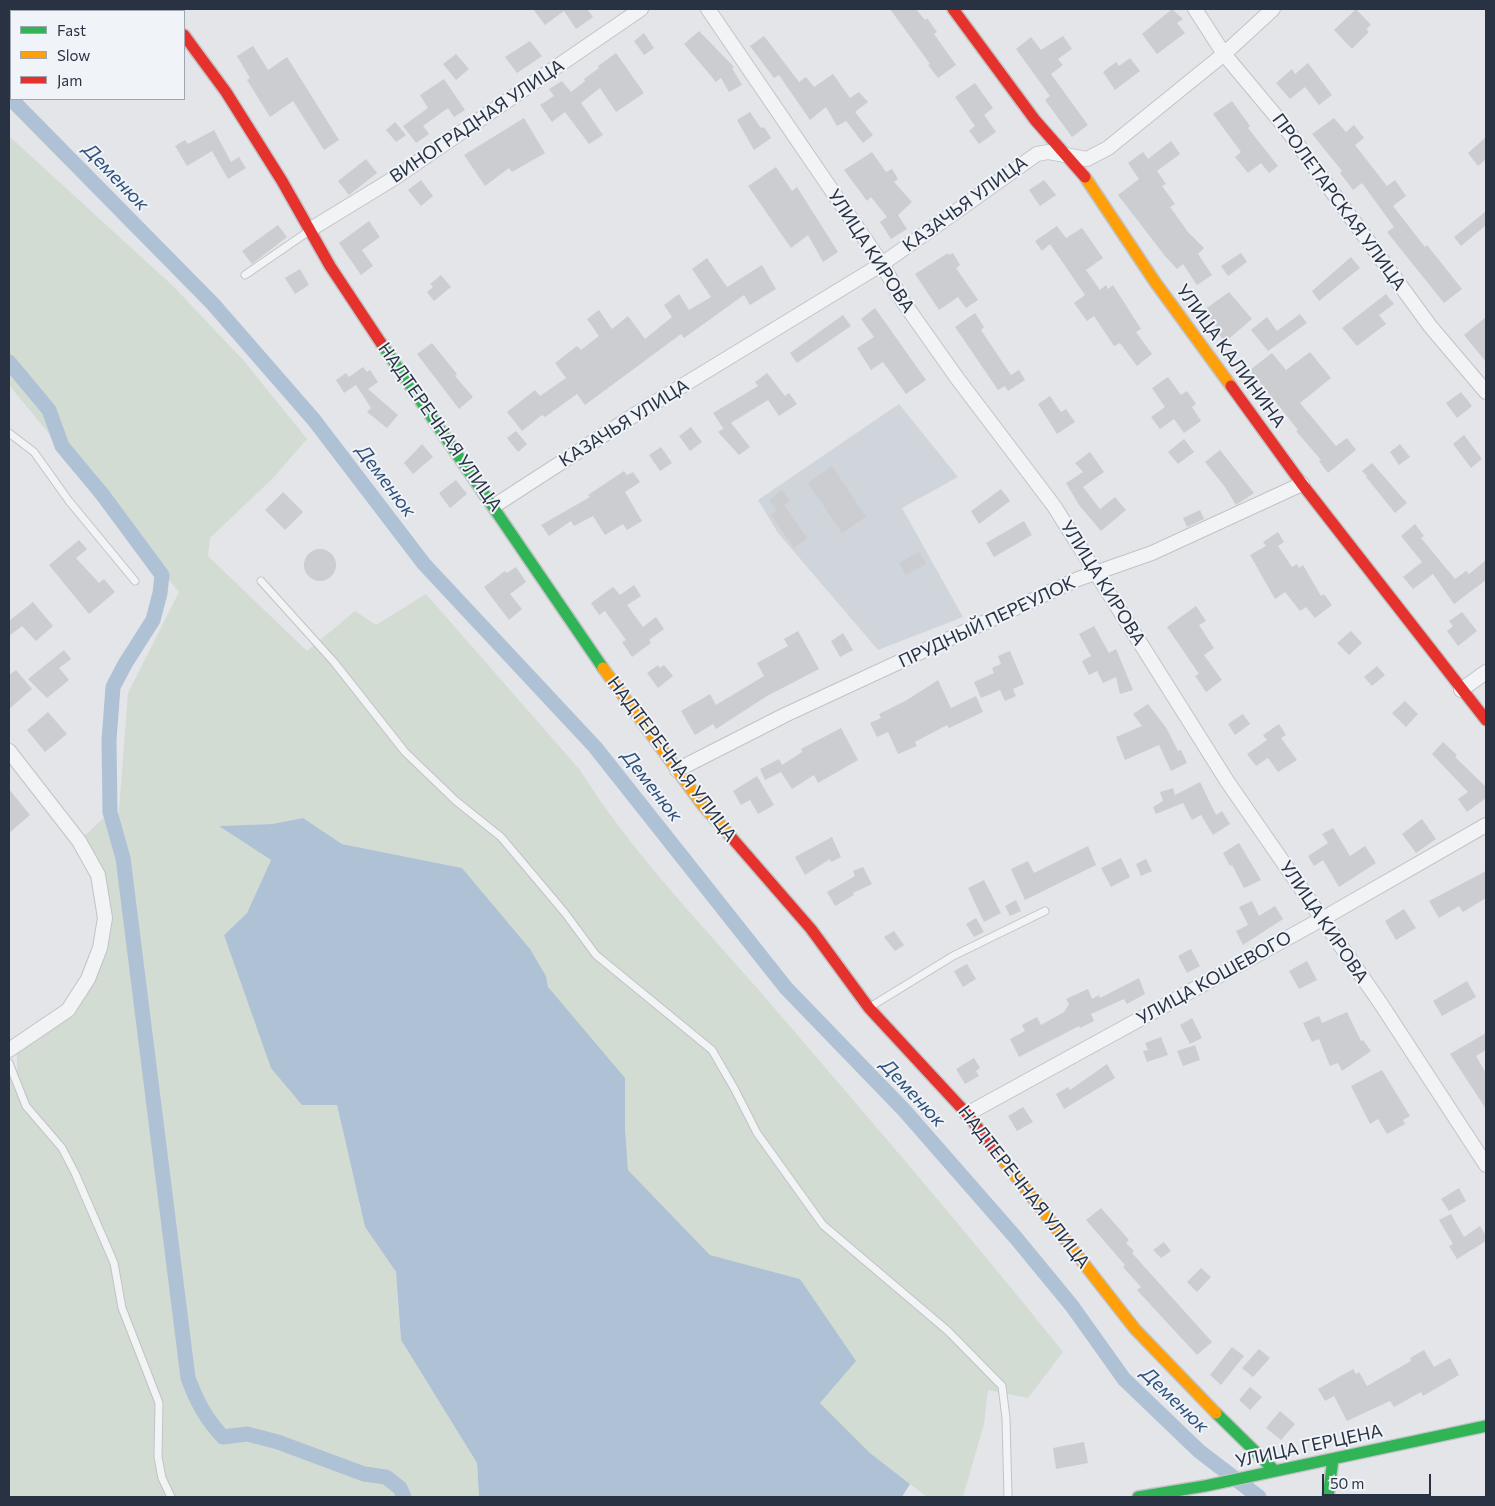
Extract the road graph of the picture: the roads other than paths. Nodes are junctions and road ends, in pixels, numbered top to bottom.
1 (641, 9) edge
2 (708, 9) edge
3 (953, 9) edge
4 (1194, 9) edge
5 (1273, 9) edge
6 (185, 36) edge
7 (1224, 54) junction
8 (1064, 154) junction
9 (311, 229) junction
10 (882, 264) junction
11 (245, 275) dead end
12 (1486, 392) edge
13 (9, 432) edge
14 (1302, 484) junction
15 (494, 506) junction
16 (1097, 574) junction
17 (135, 581) dead end
18 (261, 581) dead end
19 (1486, 672) edge
20 (1461, 690) junction
21 (1484, 714) edge
22 (9, 751) edge
23 (676, 770) junction
24 (1486, 825) edge
25 (1044, 912) dead end
26 (1322, 918) junction
27 (869, 1008) junction
28 (9, 1050) edge
29 (9, 1063) edge
30 (967, 1114) junction
31 (1486, 1165) edge
32 (1486, 1426) edge
33 (1333, 1459) junction
34 (1275, 1471) junction
35 (170, 1497) edge
36 (1008, 1497) edge
37 (1138, 1497) edge
38 (1328, 1497) edge

1 - 9 street, ВИНОГРАДНАЯ УЛИЦА
2 - 10 street, УЛИЦА КИРОВА
3 - 8 street, УЛИЦА КАЛИНИНА
4 - 7 street, ПРОЛЕТАРСКАЯ УЛИЦА
5 - 7 street, КАЗАЧЬЯ УЛИЦА
6 - 9 street, НАДТЕРЕЧНАЯ УЛИЦА
7 - 8 street, КАЗАЧЬЯ УЛИЦА
7 - 12 street, ПРОЛЕТАРСКАЯ УЛИЦА
8 - 10 street, КАЗАЧЬЯ УЛИЦА
8 - 14 street, УЛИЦА КАЛИНИНА
9 - 11 lane
9 - 15 street, НАДТЕРЕЧНАЯ УЛИЦА
10 - 15 street, КАЗАЧЬЯ УЛИЦА
10 - 16 street, УЛИЦА КИРОВА
13 - 17 lane
14 - 16 street, ПРУДНЫЙ ПЕРЕУЛОК
14 - 20 street, УЛИЦА КАЛИНИНА
15 - 23 street, НАДТЕРЕЧНАЯ УЛИЦА
16 - 23 street, ПРУДНЫЙ ПЕРЕУЛОК
16 - 26 street, УЛИЦА КИРОВА
18 - 36 lane
19 - 20 street
20 - 21 street, УЛИЦА КАЛИНИНА
22 - 28 street
23 - 27 street, НАДТЕРЕЧНАЯ УЛИЦА
24 - 26 street, УЛИЦА КОШЕВОГО
25 - 27 lane
26 - 30 street, УЛИЦА КОШЕВОГО
26 - 31 street, УЛИЦА КИРОВА
27 - 30 street, НАДТЕРЕЧНАЯ УЛИЦА
29 - 35 lane
30 - 34 street, НАДТЕРЕЧНАЯ УЛИЦА
32 - 33 street, УЛИЦА ГЕРЦЕНА
33 - 34 street, УЛИЦА ГЕРЦЕНА
33 - 38 street
34 - 37 street, УЛИЦА ГЕРЦЕНА

